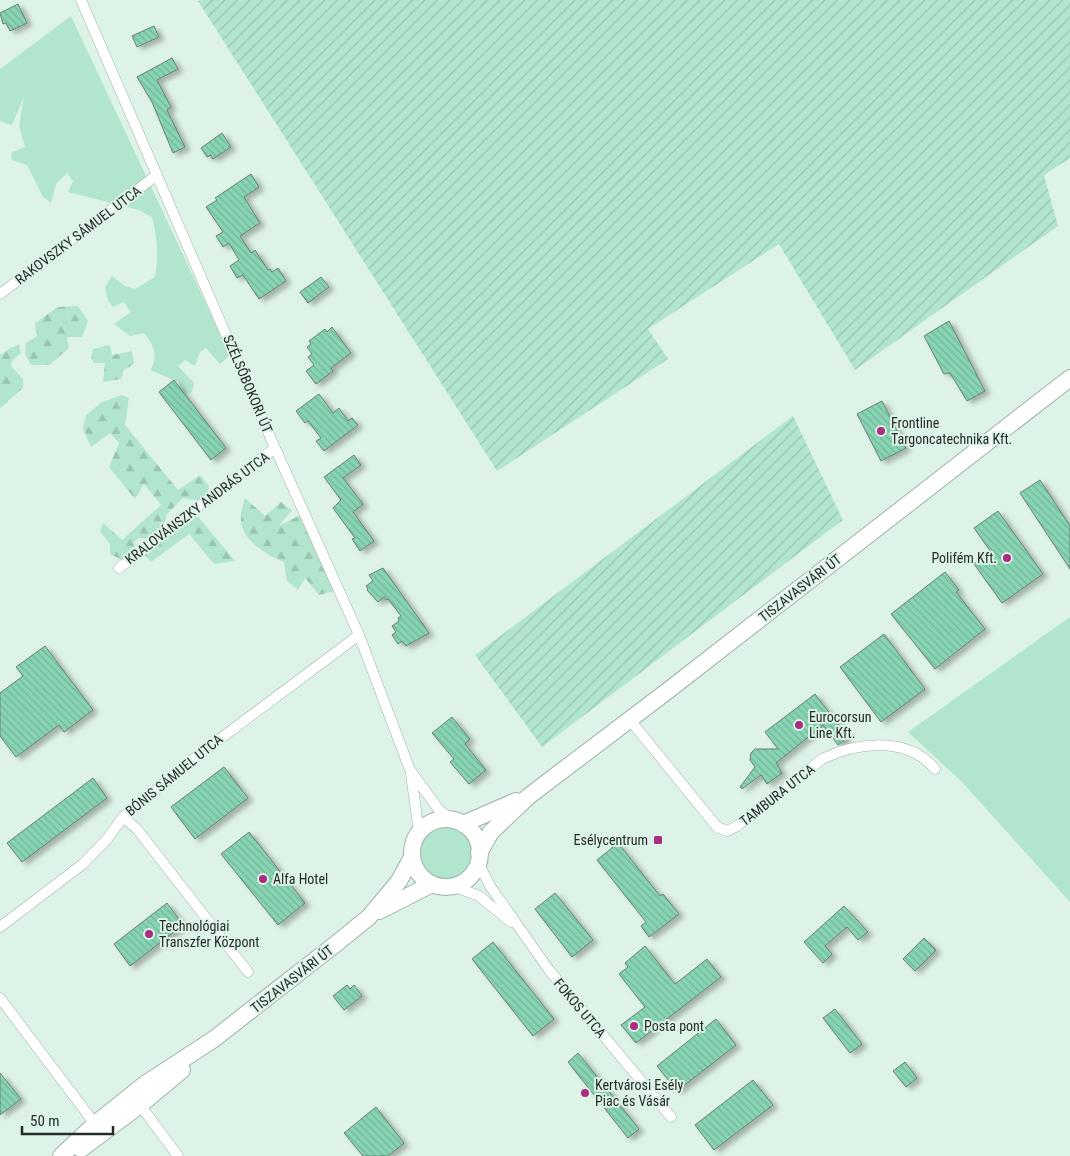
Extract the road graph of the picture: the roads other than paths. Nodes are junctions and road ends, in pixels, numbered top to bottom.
1 (81, 0) edge
2 (157, 175) junction
3 (0, 294) edge
4 (1070, 378) edge
5 (275, 448) junction
6 (118, 568) dead end
7 (360, 635) junction
8 (630, 720) junction
9 (935, 769) dead end
10 (410, 770) junction
11 (529, 796) junction
12 (123, 817) junction
13 (458, 822) junction
14 (418, 833) junction
15 (412, 857) junction
16 (479, 857) junction
17 (432, 884) junction
18 (453, 886) junction
19 (368, 916) junction
20 (0, 927) edge
21 (519, 927) junction
22 (248, 972) dead end
23 (0, 998) edge
24 (214, 1040) junction
25 (140, 1105) junction
26 (671, 1117) dead end
27 (95, 1124) junction
28 (61, 1156) edge
29 (68, 1156) edge
30 (178, 1156) edge

1 - 2 street, SZÉLSŐBOKORI ÚT
2 - 3 street, RAKOVSZKY SÁMUEL UTCA
2 - 5 street, SZÉLSŐBOKORI ÚT
4 - 8 main road, TISZAVASVÁRI ÚT
5 - 6 street, KRALOVÁNSZKY ANDRÁS UTCA
5 - 7 street, SZÉLSŐBOKORI ÚT
7 - 10 street, SZÉLSŐBOKORI ÚT
7 - 12 street, BÓNIS SÁMUEL UTCA
8 - 9 street, TAMBURA UTCA
8 - 11 main road, TISZAVASVÁRI ÚT
10 - 13 street
10 - 14 street
11 - 13 main road
11 - 16 main road
12 - 20 street, BÓNIS SÁMUEL UTCA
12 - 22 street
13 - 14 main road
13 - 16 main road
14 - 15 main road
15 - 17 main road
15 - 19 main road
16 - 18 main road
16 - 21 street, FOKOS UTCA
17 - 18 main road
17 - 19 main road
18 - 21 street
19 - 24 main road, TISZAVASVÁRI ÚT
21 - 26 street, FOKOS UTCA
23 - 27 street
24 - 25 main road, TISZAVASVÁRI ÚT
24 - 27 main road, TISZAVASVÁRI ÚT
25 - 29 main road, TISZAVASVÁRI ÚT
25 - 30 street
27 - 28 main road, TISZAVASVÁRI ÚT

